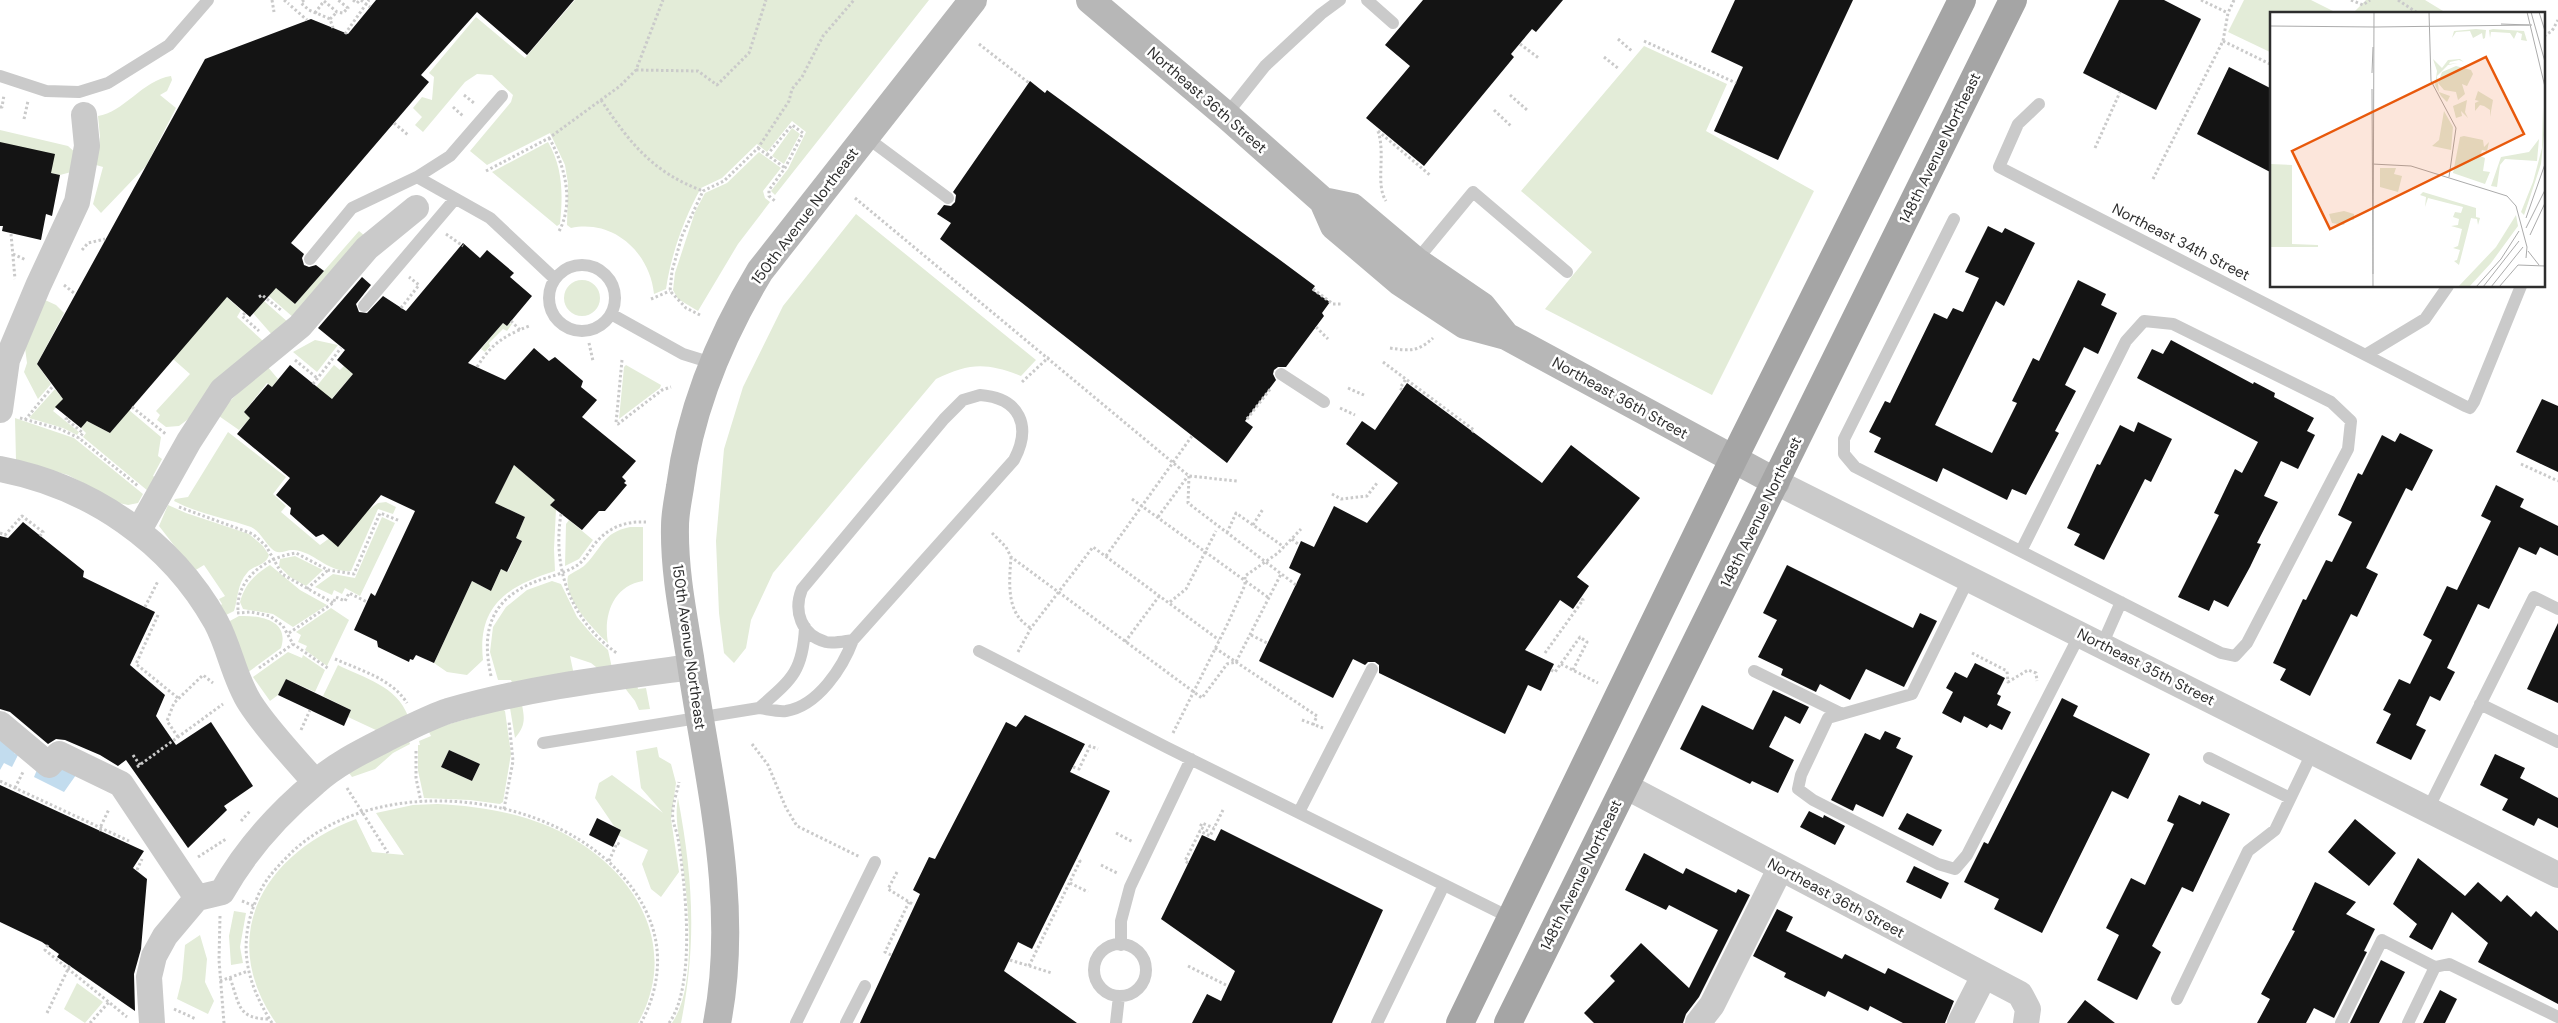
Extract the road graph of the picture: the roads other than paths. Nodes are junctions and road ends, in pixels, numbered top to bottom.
1 (208, 0) edge
2 (973, 0) edge
3 (1090, 0) edge
4 (1340, 0) edge
5 (1367, 0) edge
6 (1962, 0) edge
7 (2013, 0) edge
8 (1393, 23) dead end
9 (0, 76) edge
10 (502, 96) dead end
11 (2039, 104) dead end
12 (1226, 115) junction
13 (84, 116) dead end
14 (866, 137) junction
15 (417, 177) junction
16 (948, 198) dead end
17 (455, 199) junction
18 (1323, 202) junction
19 (416, 208) dead end
20 (1954, 219) dead end
21 (310, 259) dead end
22 (1416, 261) junction
23 (1567, 272) dead end
24 (555, 279) junction
25 (2447, 288) edge
26 (2520, 288) edge
27 (364, 306) dead end
28 (611, 314) junction
29 (1506, 336) junction
30 (2367, 354) junction
31 (712, 364) junction
32 (1281, 374) dead end
33 (1324, 402) dead end
34 (0, 410) edge
35 (1733, 460) junction
36 (0, 468) edge
37 (1776, 482) junction
38 (139, 530) junction
39 (2021, 551) junction
40 (1969, 578) junction
41 (2120, 602) junction
42 (2558, 609) edge
43 (806, 627) junction
44 (2091, 639) junction
45 (853, 640) junction
46 (979, 652) dead end
47 (691, 667) junction
48 (1372, 669) dead end
49 (1754, 671) dead end
50 (2480, 704) junction
51 (759, 708) junction
52 (1842, 714) junction
53 (699, 717) junction
54 (0, 724) edge
55 (543, 742) dead end
56 (2558, 742) edge
57 (2313, 751) junction
58 (2209, 758) dead end
59 (1191, 759) junction
60 (325, 775) junction
61 (1625, 786) junction
62 (2290, 798) junction
63 (2428, 809) junction
64 (1299, 812) junction
65 (875, 862) dead end
66 (1780, 869) junction
67 (2558, 875) edge
68 (1444, 885) junction
69 (197, 898) junction
70 (1511, 918) junction
71 (1121, 945) junction
72 (2435, 967) junction
73 (1984, 976) junction
74 (865, 986) dead end
75 (1119, 996) junction
76 (2177, 999) dead end
77 (2558, 1018) edge
78 (152, 1023) edge
79 (717, 1023) edge
80 (796, 1023) edge
81 (846, 1023) edge
82 (1116, 1023) edge
83 (1377, 1023) edge
84 (1460, 1023) edge
85 (1508, 1023) edge
86 (1698, 1023) edge
87 (1960, 1023) edge
88 (2026, 1023) edge
89 (2341, 1023) edge
90 (2408, 1023) edge
91 (2556, 1023) edge

1 - 9 lane
2 - 14 street, 150th Avenue Northeast
3 - 12 street, Northeast 36th Street
4 - 12 lane
5 - 8 lane
6 - 35 main road
7 - 37 main road, 148th Avenue Northeast
10 - 15 lane
11 - 30 lane, Northeast 34th Street
12 - 18 street, Northeast 36th Street
13 - 34 street
14 - 16 lane
14 - 31 street, 150th Avenue Northeast
15 - 17 lane
15 - 21 lane
17 - 24 lane
17 - 27 lane
18 - 22 street, Northeast 36th Street
18 - 29 street, Northeast 36th Street
19 - 38 street
20 - 39 lane
22 - 23 lane
22 - 29 street, Northeast 36th Street
24 - 28 lane
24 - 28 lane
25 - 30 lane
26 - 30 lane, Northeast 34th Street
28 - 31 lane
29 - 35 street, Northeast 36th Street
31 - 47 street, 150th Avenue Northeast
32 - 33 lane
35 - 37 street, Northeast 35th Street
35 - 70 main road
36 - 38 street
37 - 40 street, Northeast 35th Street
37 - 61 main road, 148th Avenue Northeast
38 - 60 street
39 - 41 lane
39 - 41 lane
40 - 44 street, Northeast 35th Street
40 - 52 lane
41 - 44 lane
42 - 50 lane
43 - 45 lane
43 - 45 lane
43 - 51 lane
44 - 52 lane
44 - 57 street, Northeast 35th Street
45 - 51 lane
46 - 59 lane
47 - 53 street, 150th Avenue Northeast
47 - 60 street
48 - 64 lane
49 - 52 lane
50 - 56 lane
50 - 63 lane
51 - 53 lane
53 - 55 lane
53 - 79 street, 150th Avenue Northeast
54 - 69 street
57 - 62 lane
57 - 63 street, Northeast 35th Street
58 - 62 lane
59 - 64 lane
59 - 71 lane
60 - 69 street
61 - 66 street, Northeast 36th Street
61 - 85 main road, 148th Avenue Northeast
62 - 76 lane
63 - 67 street, Northeast 35th Street
64 - 68 lane
65 - 80 lane
66 - 73 street, Northeast 36th Street
66 - 86 street
68 - 70 lane
68 - 83 lane
69 - 78 street
70 - 84 main road
71 - 75 lane
71 - 75 lane
72 - 77 lane
72 - 89 lane
72 - 90 lane
73 - 87 street
73 - 88 street, Northeast 36th Street
74 - 81 lane
75 - 82 lane
77 - 91 lane

